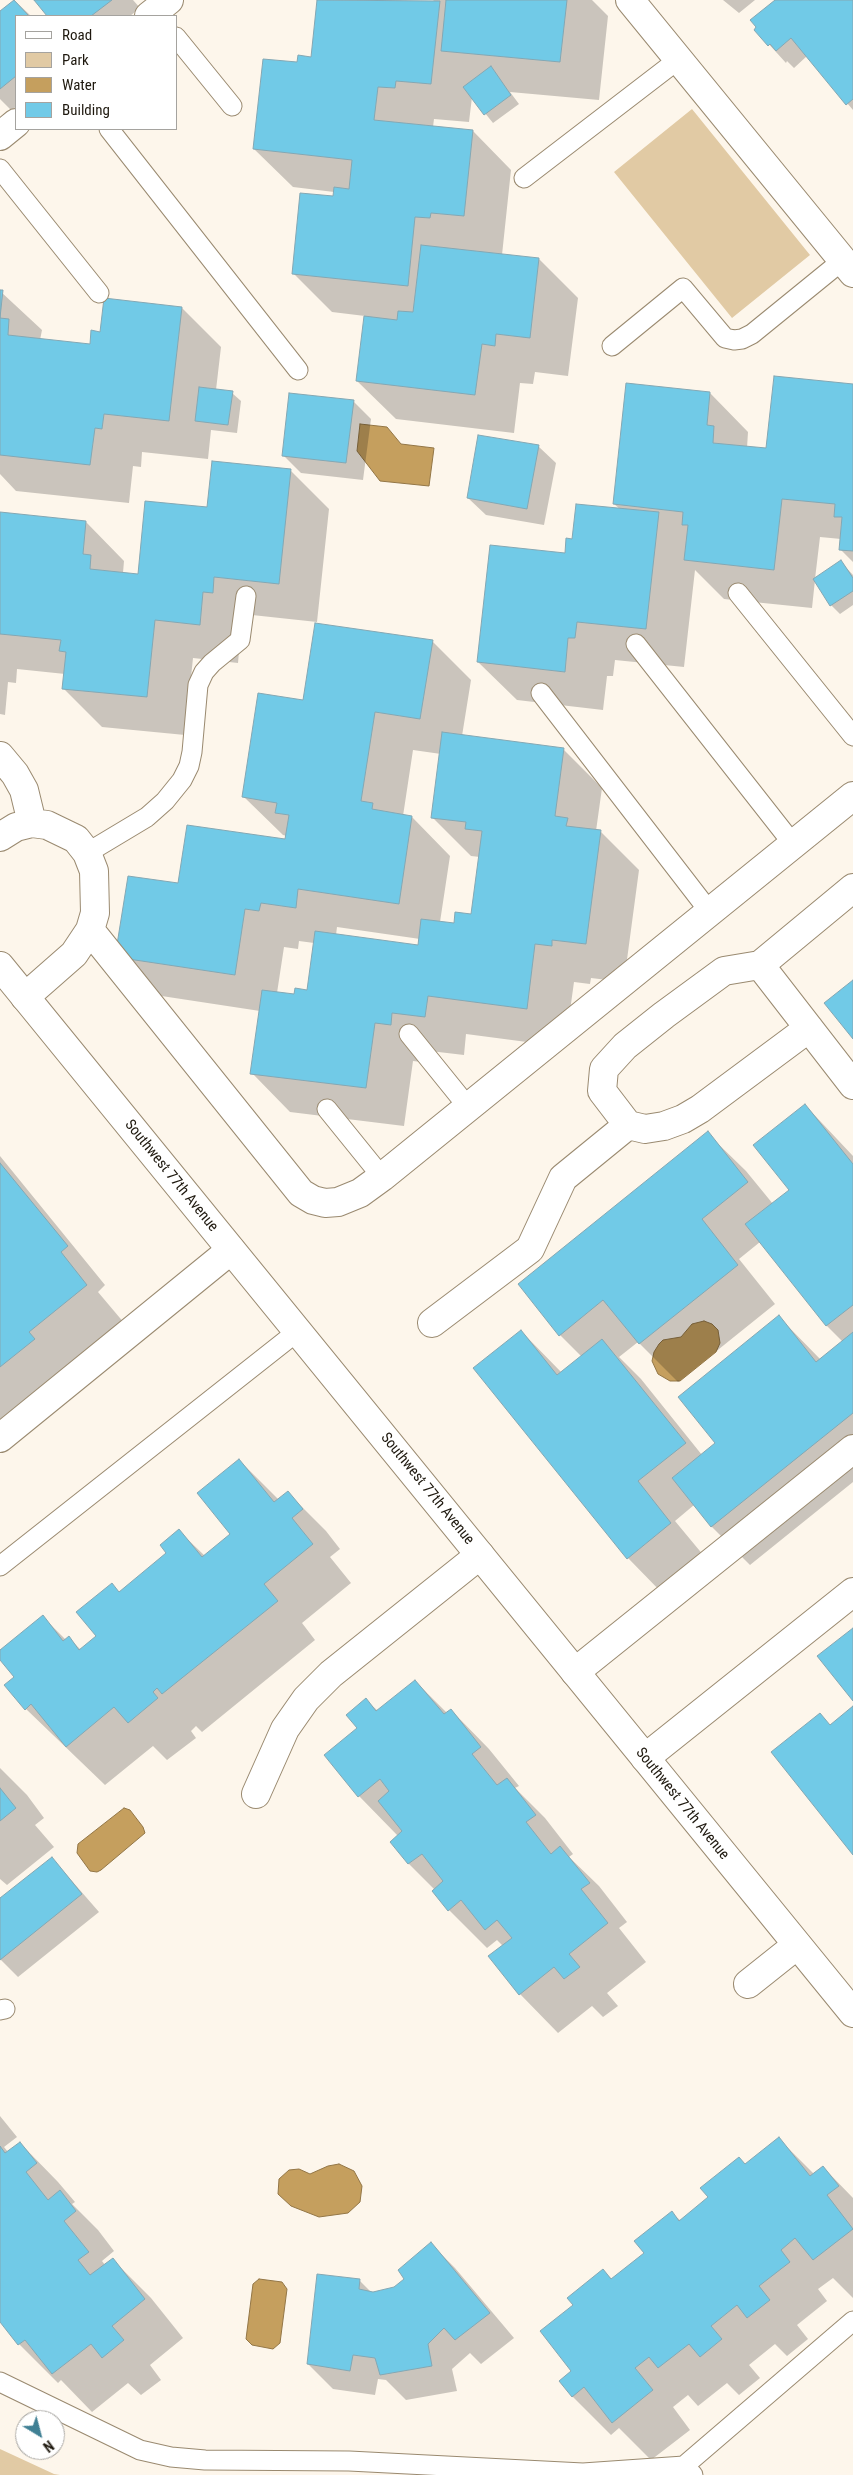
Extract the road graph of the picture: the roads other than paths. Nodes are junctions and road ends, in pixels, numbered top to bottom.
1 (630, 0) edge
2 (178, 39) edge
3 (679, 59) junction
4 (232, 106) dead end
5 (15, 124) edge
6 (110, 130) edge
7 (0, 136) edge
8 (0, 169) edge
9 (524, 178) dead end
10 (848, 266) edge
11 (99, 293) dead end
12 (612, 346) dead end
13 (298, 370) dead end
14 (738, 593) dead end
15 (246, 596) dead end
16 (636, 644) dead end
17 (541, 693) dead end
18 (853, 736) edge
19 (0, 756) edge
20 (853, 796) edge
21 (32, 823) junction
22 (0, 837) edge
23 (793, 844) junction
24 (87, 853) junction
25 (853, 888) edge
26 (709, 911) junction
27 (90, 930) junction
28 (760, 965) junction
29 (0, 966) edge
30 (25, 997) junction
31 (809, 1028) junction
32 (409, 1034) dead end
33 (853, 1084) edge
34 (468, 1107) junction
35 (327, 1110) dead end
36 (628, 1125) junction
37 (382, 1177) junction
38 (231, 1250) junction
39 (432, 1323) dead end
40 (298, 1331) junction
41 (0, 1438) edge
42 (853, 1449) edge
43 (480, 1555) junction
44 (0, 1566) edge
45 (853, 1592) edge
46 (576, 1672) junction
47 (645, 1758) junction
48 (256, 1794) dead end
49 (797, 1945) junction
50 (748, 1984) dead end
51 (853, 2013) edge
52 (853, 2321) edge
53 (0, 2382) edge
54 (689, 2470) edge

1 - 3 street
2 - 4 lane
3 - 9 lane
3 - 10 street
5 - 7 street
6 - 13 lane
8 - 11 lane
10 - 12 lane
14 - 18 lane
15 - 24 lane
16 - 23 lane
17 - 26 lane
19 - 21 street
20 - 23 street
21 - 22 street
21 - 24 street
23 - 26 street
24 - 27 street
25 - 28 street
26 - 34 street
27 - 30 street
27 - 37 street
28 - 31 street
28 - 36 street
29 - 30 street, Southwest 77th Avenue
30 - 38 street, Southwest 77th Avenue
31 - 33 street
31 - 36 street
32 - 34 lane
34 - 37 street
35 - 37 lane
36 - 39 street
38 - 40 street, Southwest 77th Avenue
38 - 41 street
40 - 43 street, Southwest 77th Avenue
40 - 44 lane
42 - 46 street
43 - 46 street, Southwest 77th Avenue
43 - 48 street
45 - 47 street
46 - 47 street, Southwest 77th Avenue
47 - 49 street, Southwest 77th Avenue
49 - 50 street
49 - 51 street, Southwest 77th Avenue
52 - 54 lane
53 - 54 lane

